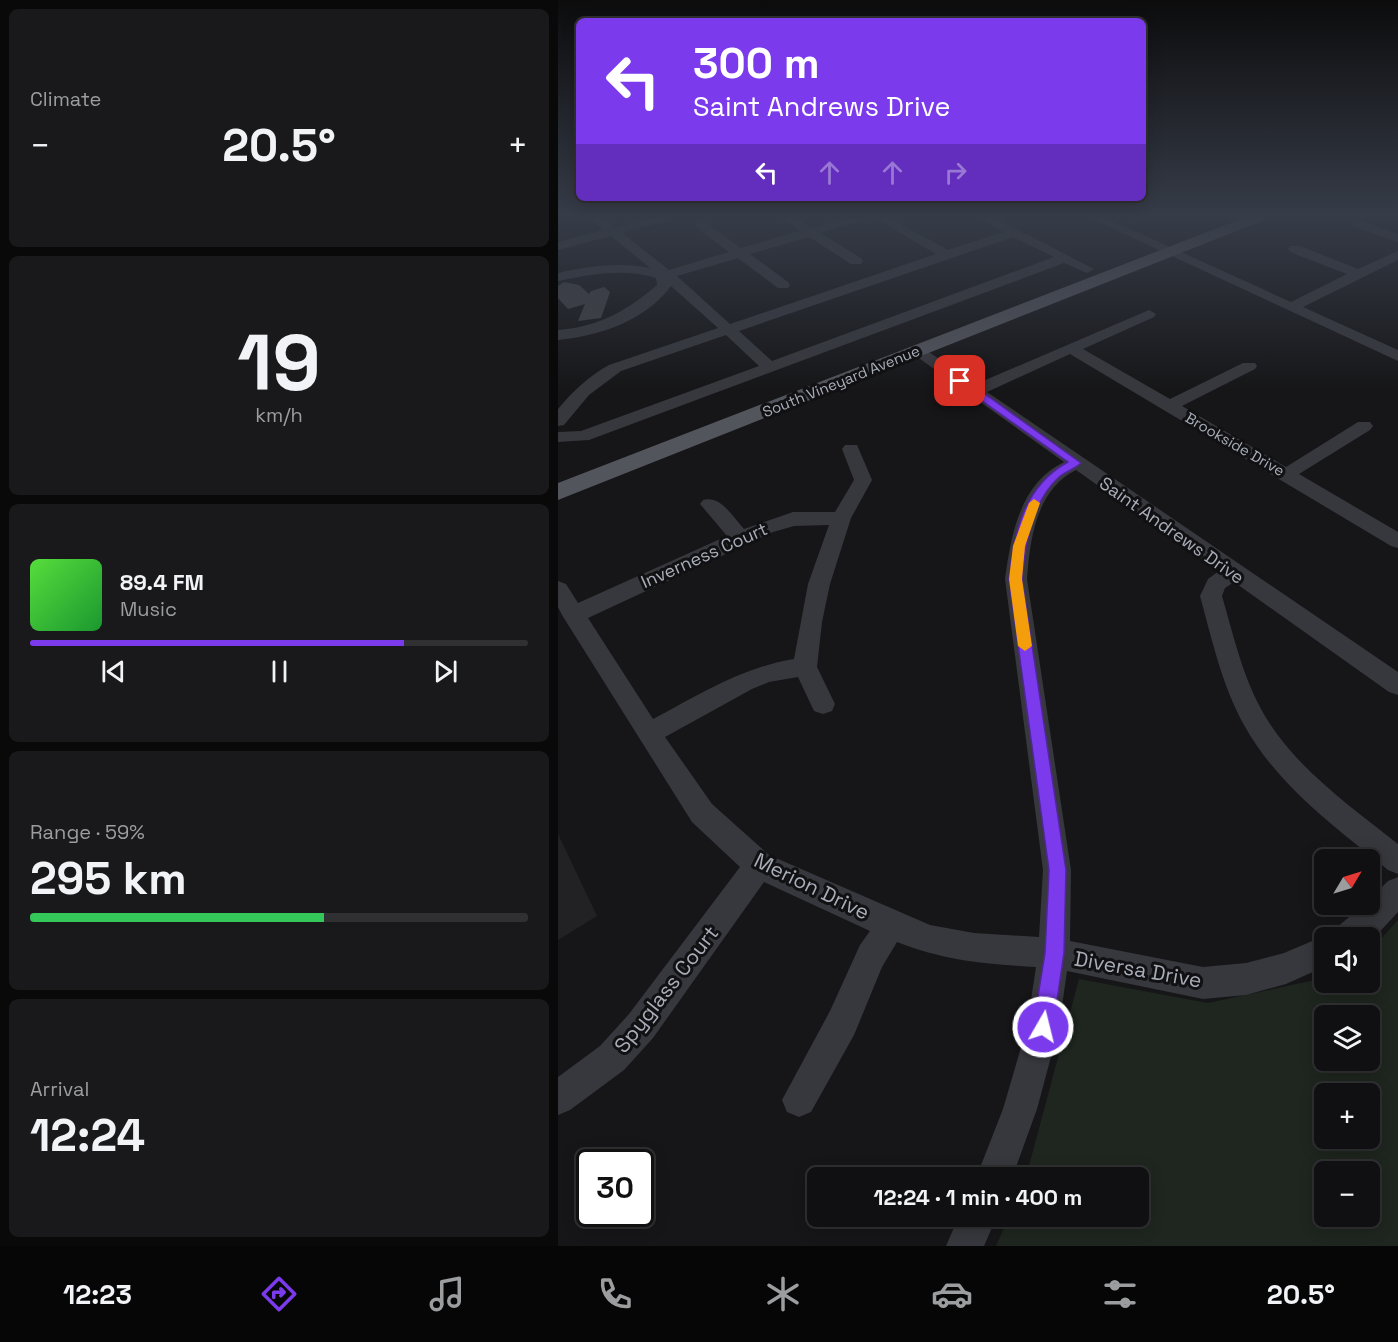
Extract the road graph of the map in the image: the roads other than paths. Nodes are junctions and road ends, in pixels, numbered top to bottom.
1 (661, 275) edge
2 (770, 275) edge
3 (884, 275) edge
4 (1019, 275) edge
5 (1110, 275) edge
6 (1220, 275) edge
7 (1356, 275) edge
8 (665, 276) junction
9 (783, 285) dead end
10 (1291, 307) junction
11 (1149, 314) dead end
12 (728, 328) junction
13 (558, 335) edge
14 (1071, 348) junction
15 (917, 351) junction
16 (1398, 356) edge
17 (1249, 366) dead end
18 (770, 367) junction
19 (974, 391) junction
20 (1170, 406) junction
21 (558, 421) edge
22 (1364, 426) dead end
23 (558, 437) edge
24 (850, 449) dead end
25 (1076, 463) junction
26 (1287, 474) junction
27 (558, 492) edge
28 (711, 504) dead end
29 (840, 518) junction
30 (740, 538) junction
31 (1398, 541) edge
32 (1232, 572) junction
33 (558, 589) edge
34 (573, 615) junction
35 (805, 666) junction
36 (1398, 685) edge
37 (823, 704) dead end
38 (649, 734) junction
39 (1398, 861) edge
40 (759, 865) junction
41 (1398, 891) edge
42 (891, 925) junction
43 (1362, 927) edge
44 (1054, 953) junction
45 (1314, 955) edge
46 (558, 1098) edge
47 (799, 1100) dead end
48 (998, 1167) edge
49 (973, 1227) edge
50 (965, 1246) edge

1 - 8 street
2 - 9 street
3 - 12 street
4 - 18 street
5 - 15 main road, South Vineyard Avenue
6 - 10 street
7 - 10 street
8 - 12 street
8 - 13 street
10 - 16 street
11 - 14 street
12 - 18 street
12 - 21 street
14 - 19 street
14 - 20 street, Brookside Drive
15 - 19 street, Saint Andrews Drive
15 - 27 main road, South Vineyard Avenue
17 - 20 street
18 - 23 street
19 - 25 street, Saint Andrews Drive
20 - 26 street, Brookside Drive
22 - 26 street
24 - 29 street
25 - 32 street, Saint Andrews Drive
25 - 44 street
26 - 31 street, Brookside Drive
28 - 30 street
29 - 30 street, Inverness Court
29 - 35 street
30 - 34 street, Inverness Court
32 - 36 street, Saint Andrews Drive
32 - 39 street
33 - 34 street, Merion Drive
34 - 38 street, Merion Drive
35 - 37 street
35 - 38 street
38 - 40 street, Merion Drive
40 - 42 street, Merion Drive
40 - 46 street, Spyglass Court
41 - 43 street
42 - 44 street, Merion Drive
42 - 47 street
44 - 45 street, Diversa Drive
44 - 48 street
49 - 50 street

